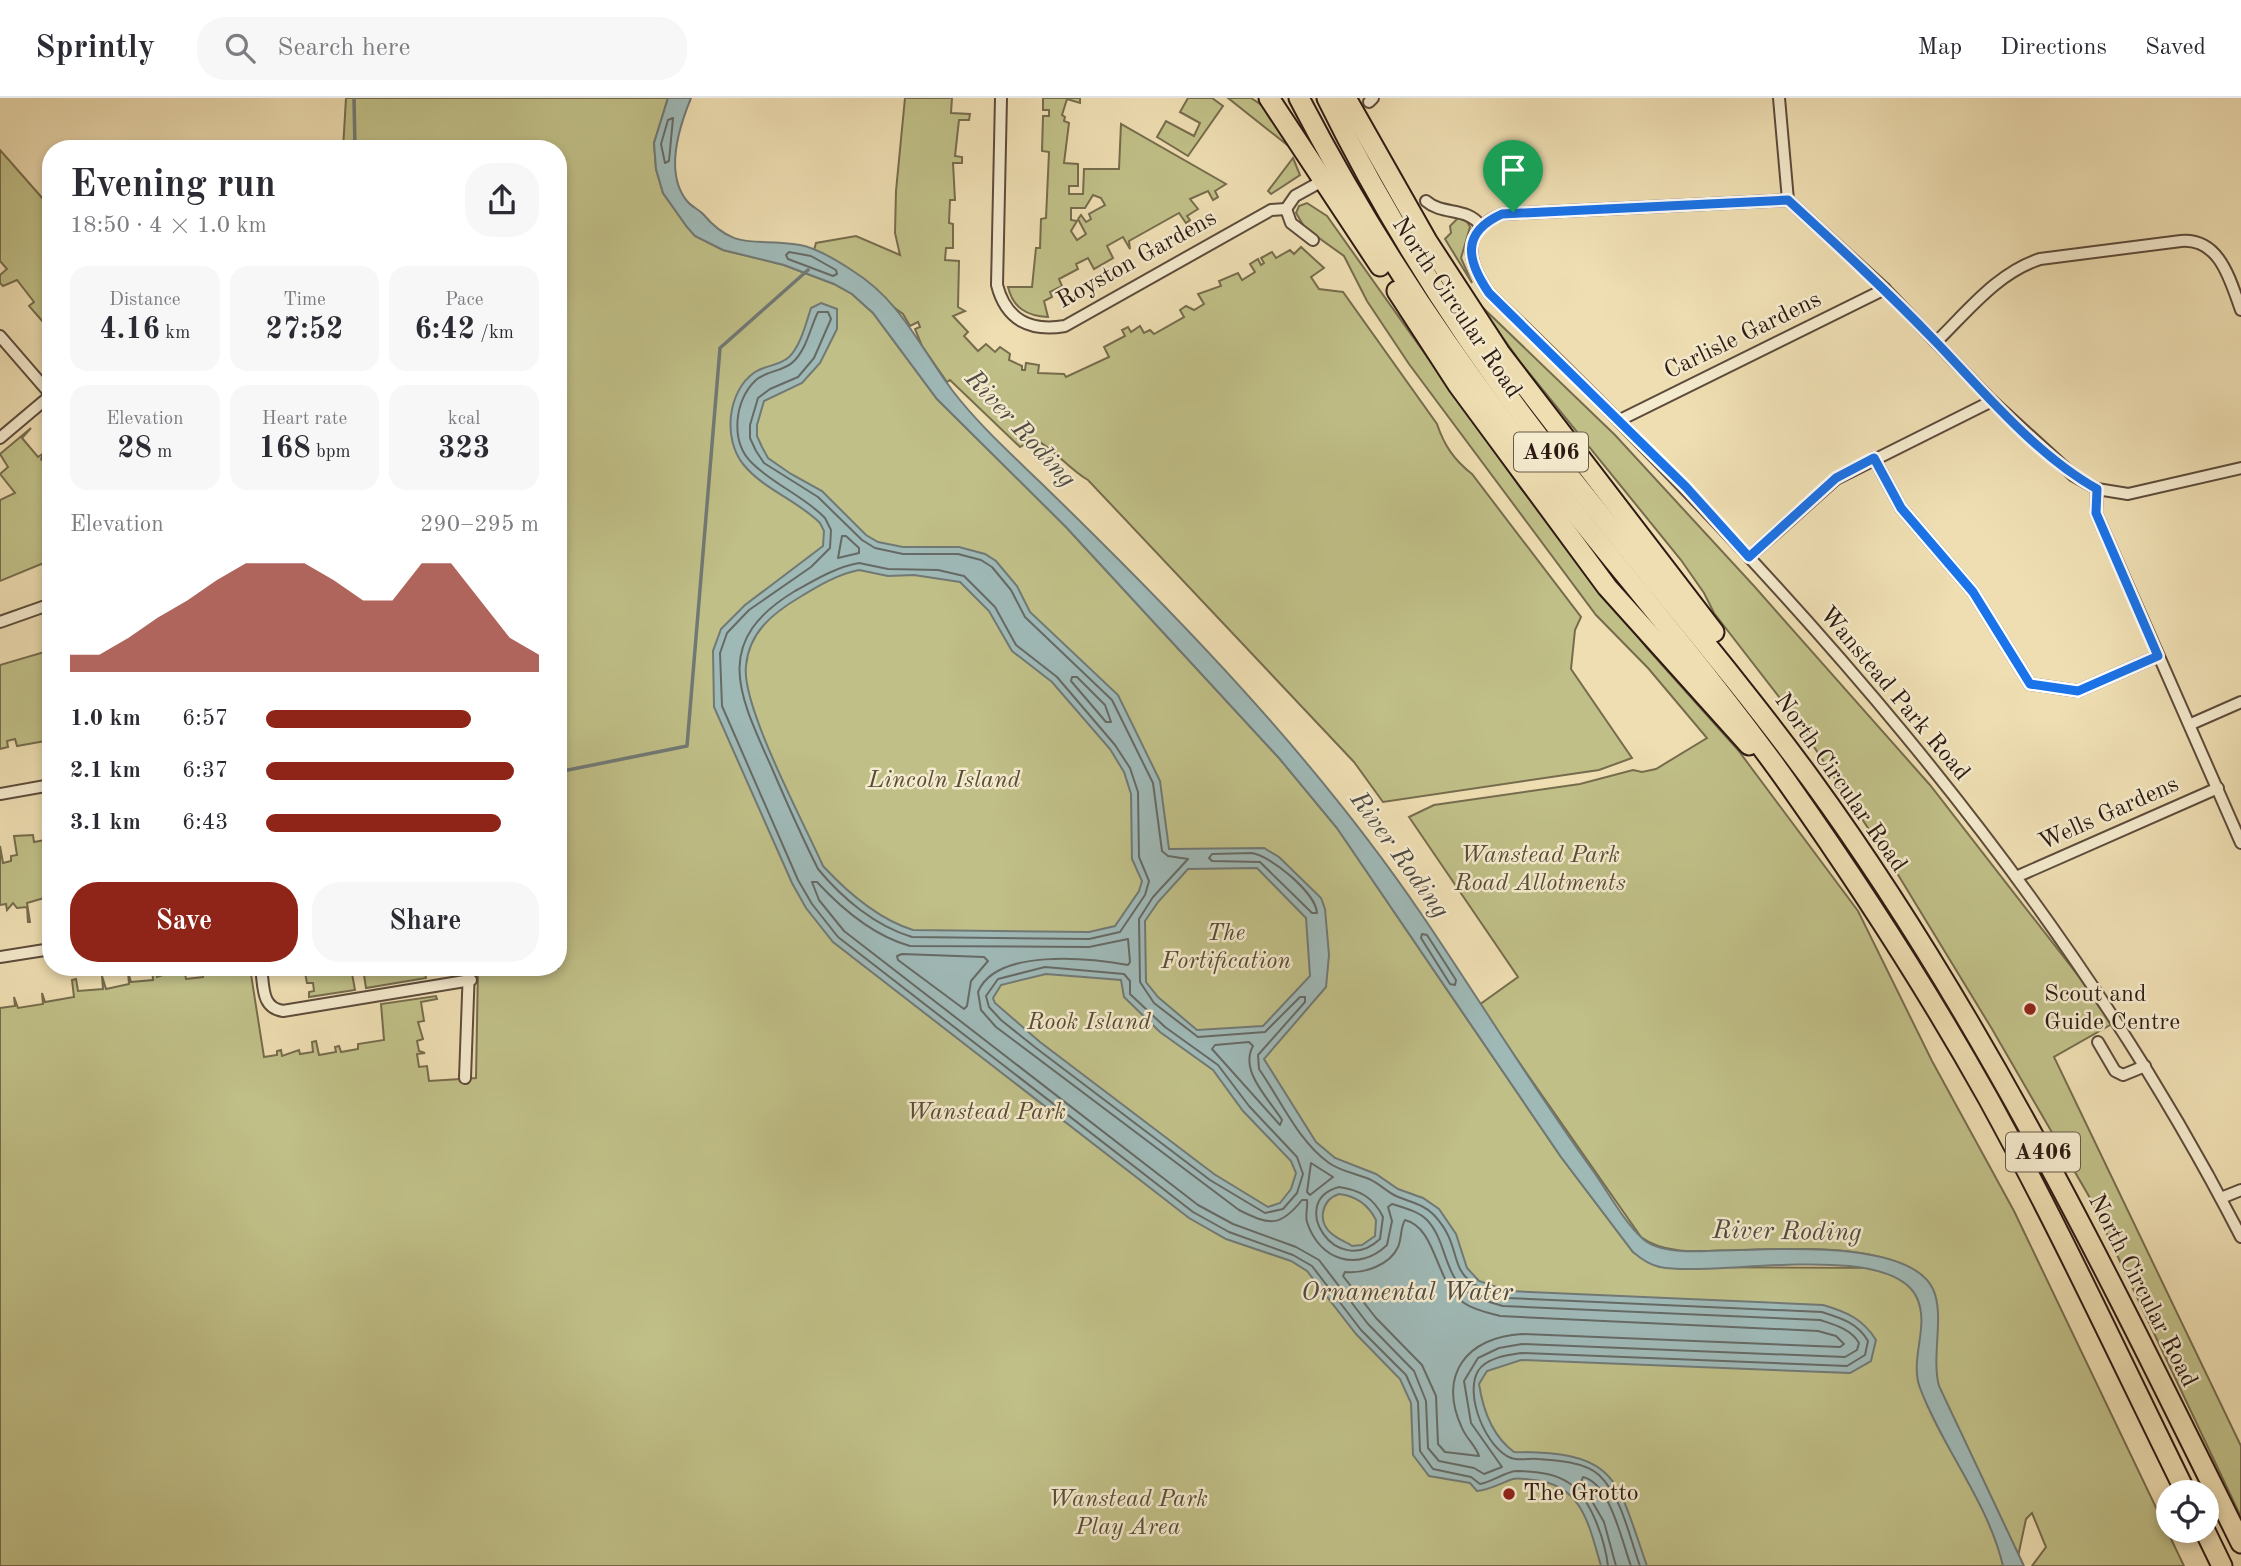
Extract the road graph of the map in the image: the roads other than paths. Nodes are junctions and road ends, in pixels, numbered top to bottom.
1 (1001, 98) edge
2 (1269, 98) edge
3 (1299, 98) edge
4 (1327, 98) edge
5 (1346, 98) edge
6 (1779, 98) edge
7 (1324, 180) junction
8 (1788, 200) junction
9 (1426, 201) dead end
10 (1286, 209) junction
11 (1481, 226) junction
12 (1313, 240) dead end
13 (1885, 289) junction
14 (2241, 310) edge
15 (0, 337) edge
16 (1936, 342) junction
17 (42, 385) edge
18 (1992, 401) junction
19 (42, 403) edge
20 (1620, 420) junction
21 (0, 438) edge
22 (1874, 458) junction
23 (2241, 468) edge
24 (2097, 489) junction
25 (1749, 557) junction
26 (42, 607) edge
27 (0, 622) edge
28 (2158, 656) junction
29 (2241, 702) edge
30 (2191, 724) junction
31 (1786, 780) junction
32 (1811, 780) junction
33 (42, 787) edge
34 (2218, 788) junction
35 (0, 794) edge
36 (2241, 843) edge
37 (2016, 877) junction
38 (42, 950) edge
39 (0, 957) edge
40 (262, 976) edge
41 (460, 976) edge
42 (470, 976) edge
43 (2098, 1042) dead end
44 (2145, 1066) junction
45 (465, 1078) dead end
46 (2241, 1190) edge
47 (2221, 1198) junction
48 (2241, 1237) edge
49 (2179, 1480) edge
50 (2211, 1543) edge
51 (2241, 1543) edge
52 (2222, 1566) edge

1 - 10 street, Royston Gardens
2 - 7 highway, A406
3 - 31 highway, North Circular Road / A406
4 - 32 highway, North Circular Road / A406
5 - 32 highway, A406
6 - 8 street
7 - 10 street
7 - 31 highway, A406
8 - 11 street
8 - 13 street
9 - 11 street
10 - 12 street
11 - 20 street, Wanstead Park Road
13 - 16 street
13 - 20 street, Carlisle Gardens
14 - 16 street
15 - 17 street
16 - 18 street
18 - 22 street
18 - 24 street
19 - 21 street
20 - 25 street, Wanstead Park Road
22 - 25 street
22 - 28 street
23 - 24 street
24 - 28 street
25 - 37 street, Wanstead Park Road
26 - 27 street
28 - 30 street
29 - 30 street
30 - 34 street
31 - 49 highway, North Circular Road / A406
32 - 51 highway, North Circular Road / A406
33 - 35 street
34 - 36 street
34 - 37 street, Wells Gardens
37 - 44 street, Wanstead Park Road
38 - 39 street
40 - 41 street
42 - 45 street
43 - 44 street
44 - 47 street, Wanstead Park Road
46 - 47 street
47 - 48 street, Wanstead Park Road
50 - 52 highway

